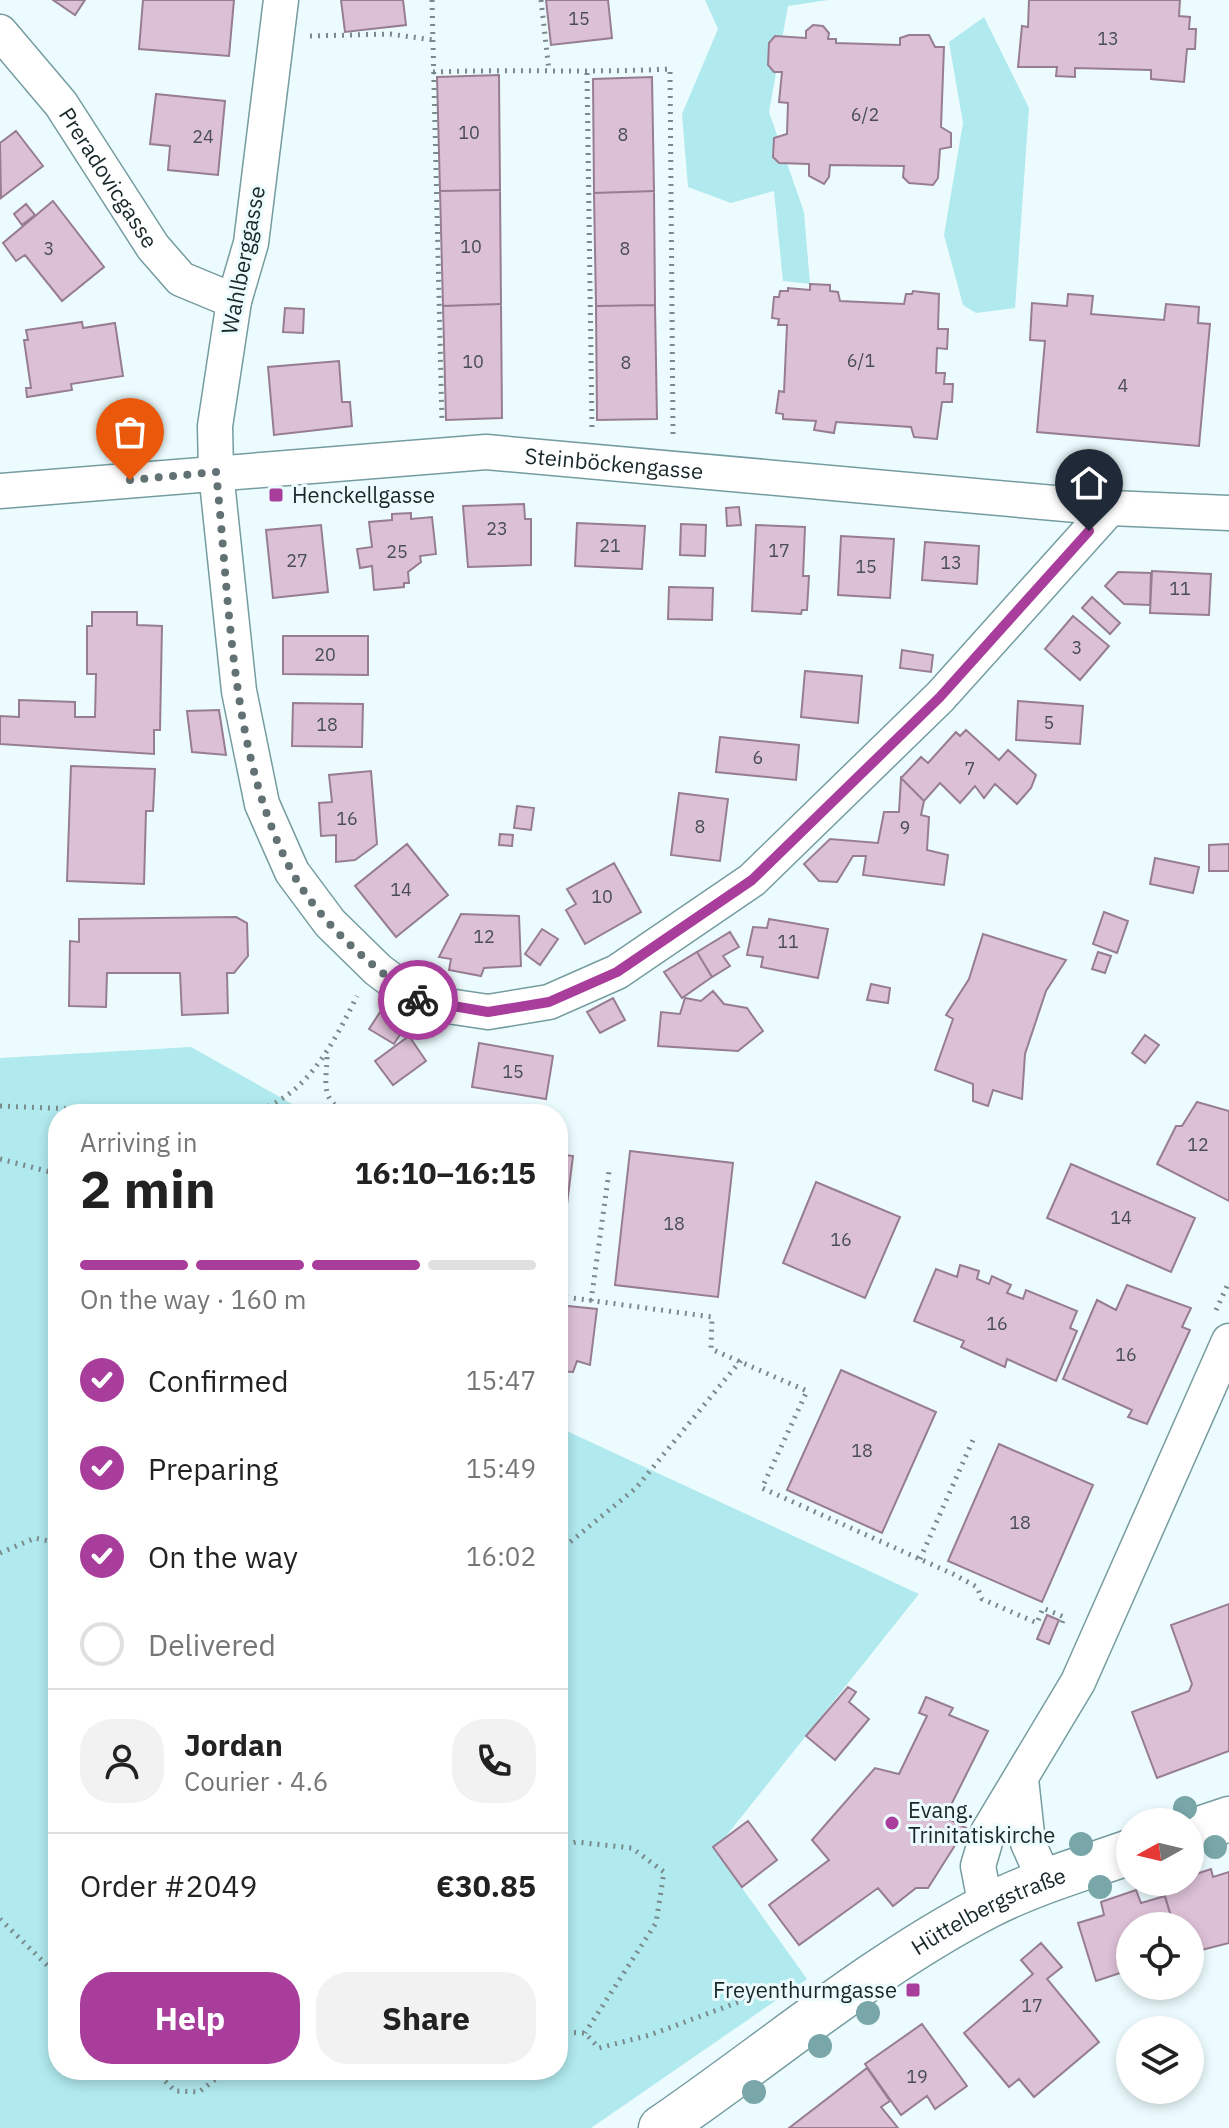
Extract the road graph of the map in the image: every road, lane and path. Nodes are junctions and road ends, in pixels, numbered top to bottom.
1 (281, 0) edge
2 (432, 0) edge
3 (541, 0) edge
4 (0, 32) edge
5 (277, 34) junction
6 (433, 40) junction
7 (549, 71) junction
8 (433, 72) junction
9 (587, 73) junction
10 (234, 301) junction
11 (443, 455) junction
12 (592, 461) junction
13 (673, 468) junction
14 (216, 472) junction
15 (0, 491) edge
16 (1110, 508) junction
17 (1229, 513) edge
18 (378, 970) junction
19 (327, 1056) junction
20 (266, 1104) edge
21 (330, 1104) edge
22 (0, 1106) edge
23 (48, 1108) edge
24 (0, 1159) edge
25 (48, 1171) edge
26 (609, 1172) dead end
27 (568, 1298) edge
28 (591, 1301) junction
29 (1229, 1341) edge
30 (741, 1360) junction
31 (973, 1440) dead end
32 (48, 1541) edge
33 (568, 1544) edge
34 (0, 1553) edge
35 (920, 1559) junction
36 (1063, 1620) dead end
37 (1021, 1779) junction
38 (1229, 1819) edge
39 (1204, 1827) edge
40 (568, 1844) edge
41 (1116, 1857) edge
42 (1045, 1881) junction
43 (986, 1907) junction
44 (0, 1919) edge
45 (48, 1966) edge
46 (772, 1990) dead end
47 (568, 2032) edge
48 (585, 2033) junction
49 (164, 2080) edge
50 (214, 2080) edge
51 (661, 2128) edge

1 - 5 street, Wahlberggasse
2 - 6 path
3 - 7 path
4 - 10 street, Preradovicgasse
5 - 6 path
5 - 10 street, Wahlberggasse
6 - 8 path
7 - 8 path
7 - 9 path
8 - 11 path
9 - 12 path
9 - 13 path
10 - 14 street, Wahlberggasse
11 - 12 street, Steinböckengasse
11 - 14 street, Steinböckengasse
12 - 13 street, Steinböckengasse
13 - 16 street, Steinböckengasse
14 - 15 street, Steinböckengasse
14 - 18 street
16 - 17 street, Steinböckengasse
16 - 18 street
18 - 19 path
19 - 20 path
19 - 21 path
22 - 23 path
24 - 25 path
26 - 28 path
27 - 28 path
28 - 30 path
29 - 37 street
30 - 33 path
30 - 35 path
31 - 35 path
32 - 34 path
35 - 36 path
37 - 42 street
37 - 43 street
38 - 39 main road
40 - 48 path
41 - 42 main road, Hüttelbergstraße
42 - 43 main road, Hüttelbergstraße
43 - 51 main road, Hüttelbergstraße
44 - 45 path
46 - 48 path
47 - 48 path
49 - 50 path

